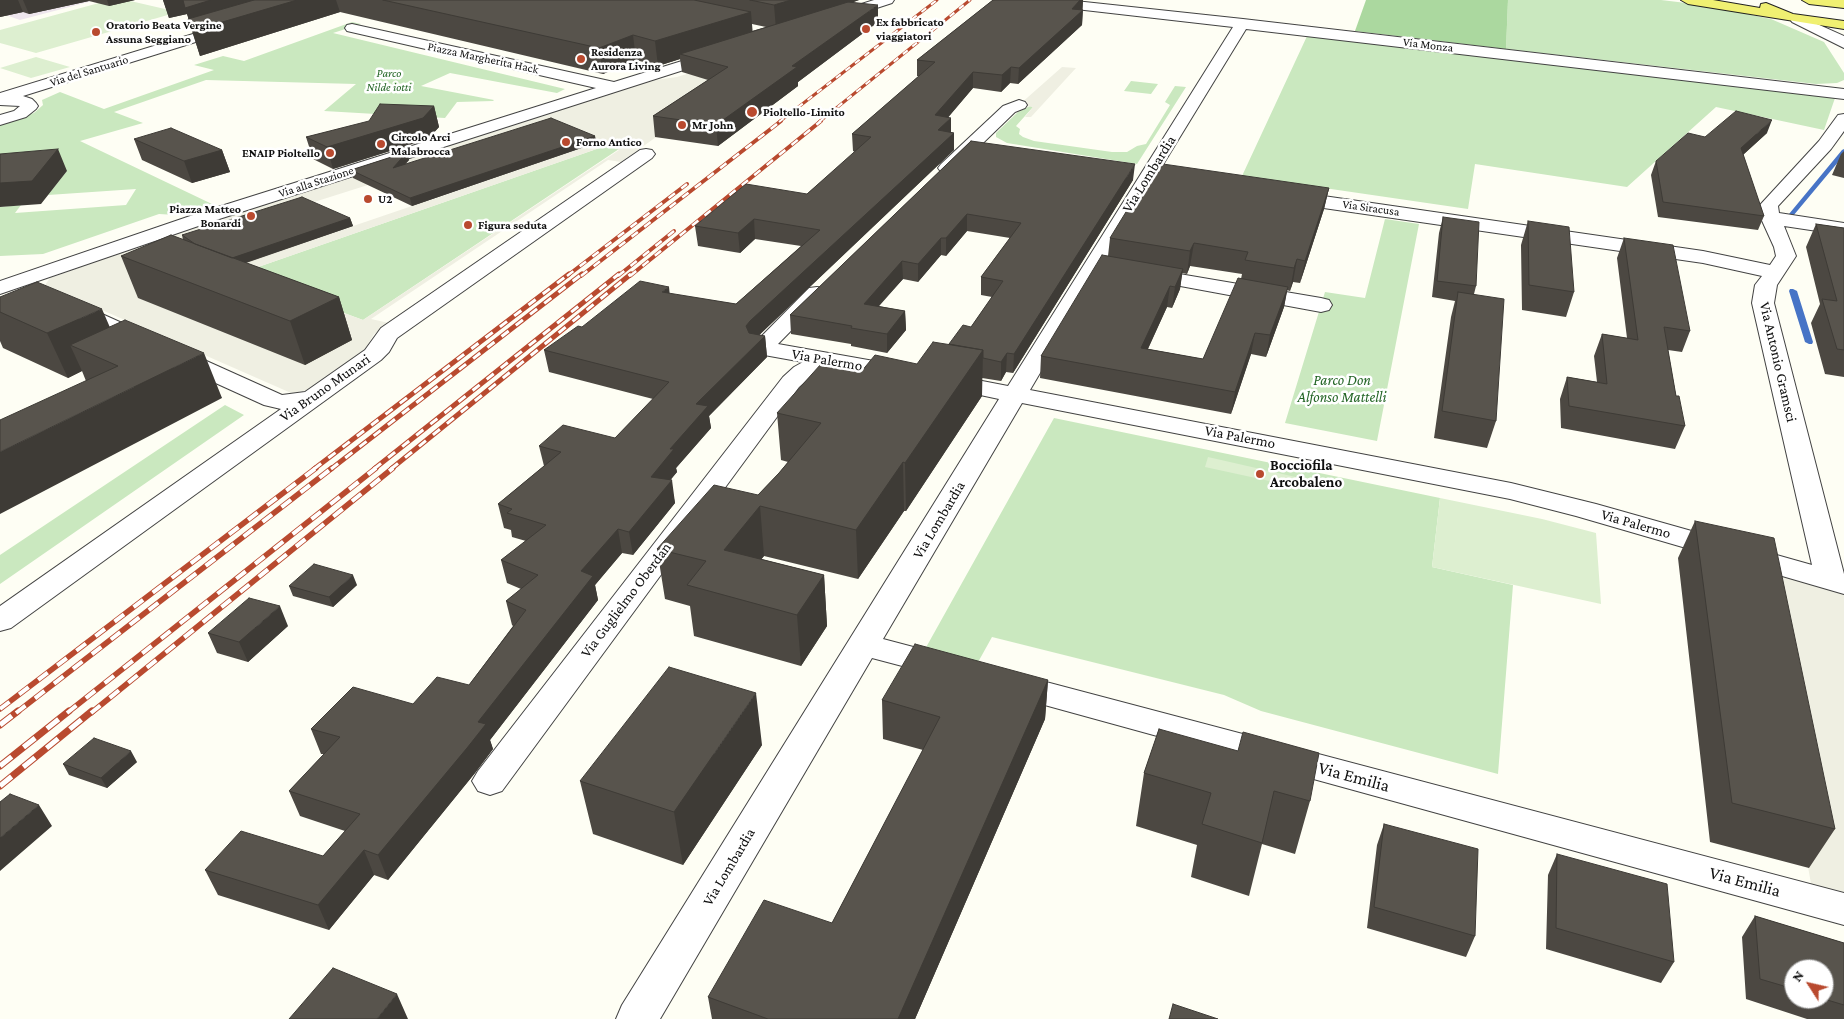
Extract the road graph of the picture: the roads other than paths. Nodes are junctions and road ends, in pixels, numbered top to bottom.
1 (887, 0) edge
2 (1032, 0) edge
3 (1693, 0) edge
4 (1771, 0) edge
5 (1809, 0) edge
6 (1835, 0) edge
7 (1115, 4) edge
8 (1844, 4) edge
9 (1781, 15) junction
10 (1797, 19) junction
11 (826, 20) edge
12 (243, 23) edge
13 (1243, 23) junction
14 (1844, 25) edge
15 (352, 28) dead end
16 (1843, 40) edge
17 (735, 49) edge
18 (614, 87) junction
19 (1844, 92) edge
20 (30, 95) junction
21 (0, 99) edge
22 (1019, 104) dead end
23 (1844, 119) edge
24 (0, 120) edge
25 (966, 149) junction
26 (991, 152) edge
27 (646, 154) dead end
28 (931, 183) edge
29 (1270, 194) edge
30 (1771, 218) junction
31 (1844, 229) edge
32 (1093, 266) junction
33 (1775, 272) junction
34 (832, 279) edge
35 (5, 282) edge
36 (1321, 305) dead end
37 (158, 348) junction
38 (827, 360) junction
39 (128, 361) edge
40 (1016, 393) junction
41 (310, 398) junction
42 (1837, 582) edge
43 (0, 621) edge
44 (864, 645) junction
45 (490, 781) dead end
46 (1844, 909) edge
47 (637, 1019) edge

1 - 11 street
2 - 7 street, Via Monza
3 - 4 main road
3 - 9 main road
4 - 9 main road
5 - 8 main road
6 - 8 street
7 - 13 street, Via Monza
9 - 10 main road
10 - 14 main road
10 - 16 street
12 - 20 street, Via del Santuario
13 - 19 street, Via Monza
13 - 32 street, Via Lombardia
15 - 18 street, Piazza Margherita Hack
17 - 18 street, Via alla Stazione
18 - 35 street, Via alla Stazione
20 - 21 street
20 - 24 street
22 - 25 street
23 - 30 street
25 - 26 street
25 - 28 street
27 - 41 street, Via Bruno Munari
29 - 33 street, Via Siracusa
30 - 31 street
30 - 33 street, Via Antonio Gramsci
32 - 36 street
32 - 40 street, Via Lombardia
33 - 42 street, Via Antonio Gramsci
34 - 38 street, Via Palermo
35 - 37 street
37 - 39 street
37 - 41 street
38 - 40 street, Via Palermo
38 - 45 street, Via Guglielmo Oberdan
40 - 42 street, Via Palermo
40 - 44 street, Via Lombardia
41 - 43 street, Via Bruno Munari
44 - 46 street, Via Emilia
44 - 47 street, Via Lombardia

